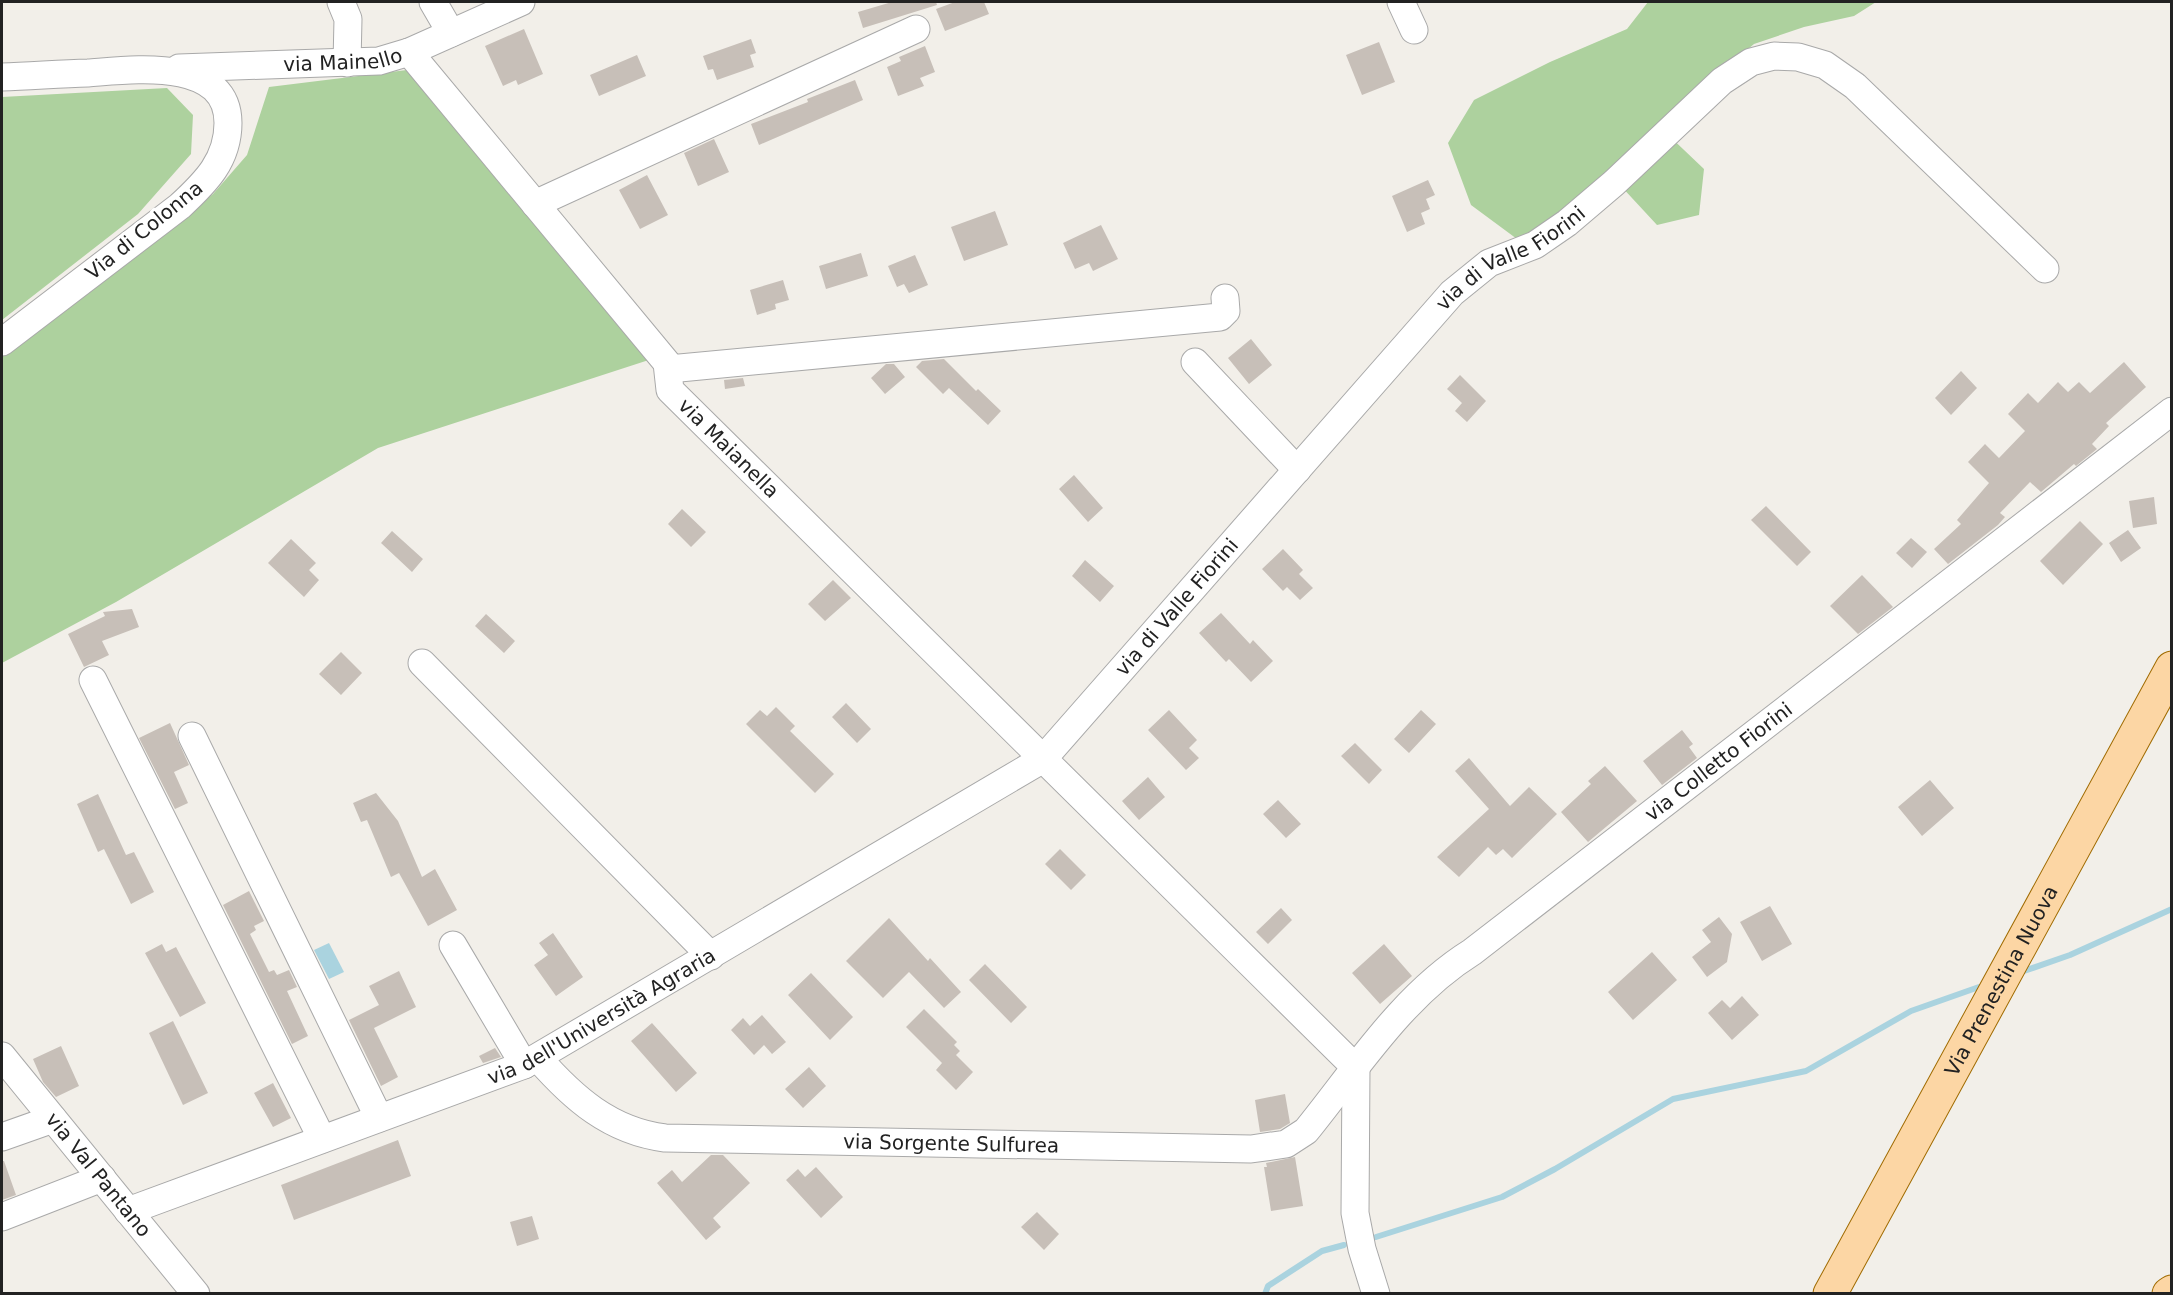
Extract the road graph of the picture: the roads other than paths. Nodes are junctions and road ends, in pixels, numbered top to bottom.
1 (341, 2) edge
2 (433, 2) edge
3 (521, 2) edge
4 (1401, 2) edge
5 (916, 29) dead end
6 (1414, 30) dead end
7 (451, 33) junction
8 (409, 52) junction
9 (348, 63) junction
10 (151, 69) junction
11 (6, 72) edge
12 (535, 204) junction
13 (2045, 269) dead end
14 (1225, 298) dead end
15 (2, 342) edge
16 (1195, 362) dead end
17 (669, 369) junction
18 (2172, 411) edge
19 (1297, 470) junction
20 (422, 663) dead end
21 (2172, 668) edge
22 (93, 680) dead end
23 (192, 736) dead end
24 (1043, 759) junction
25 (453, 945) dead end
26 (711, 956) junction
27 (2, 1056) edge
28 (531, 1062) junction
29 (1356, 1068) junction
30 (380, 1118) junction
31 (53, 1119) junction
32 (2, 1137) edge
33 (321, 1139) junction
34 (102, 1178) junction
35 (128, 1211) junction
36 (2, 1217) edge
37 (191, 1292) edge
38 (1376, 1293) edge
39 (1830, 1293) edge

1 - 9 street
2 - 7 street
3 - 7 street, via Mainello
4 - 6 street
5 - 12 street
7 - 8 street, via Mainello
8 - 9 street, via Mainello
8 - 12 street, via Maianella
9 - 10 street, via Mainello
10 - 11 street, Via di Colonna
10 - 15 street, Via di Colonna
12 - 17 street, via Maianella
13 - 19 street, via di Valle Fiorini
14 - 17 street
16 - 19 street
17 - 24 street, via Maianella
18 - 29 street, via Colletto Fiorini
19 - 24 street, via di Valle Fiorini
20 - 26 street
21 - 39 main road, Via Prenestina Nuova
22 - 33 street
23 - 30 street
24 - 26 street, via dell'Università Agraria
24 - 29 street, via Maianella
25 - 28 street, via Sorgente Sulfurea
26 - 28 street, via dell'Università Agraria
27 - 31 street, via Val Pantano
28 - 29 street, via Sorgente Sulfurea
28 - 30 street, via dell'Università Agraria
29 - 38 street
30 - 33 street, via dell'Università Agraria
31 - 32 street
31 - 34 street, via Val Pantano
33 - 35 street, via dell'Università Agraria
34 - 35 street, via Val Pantano
34 - 36 street
35 - 37 street, via Val Pantano

